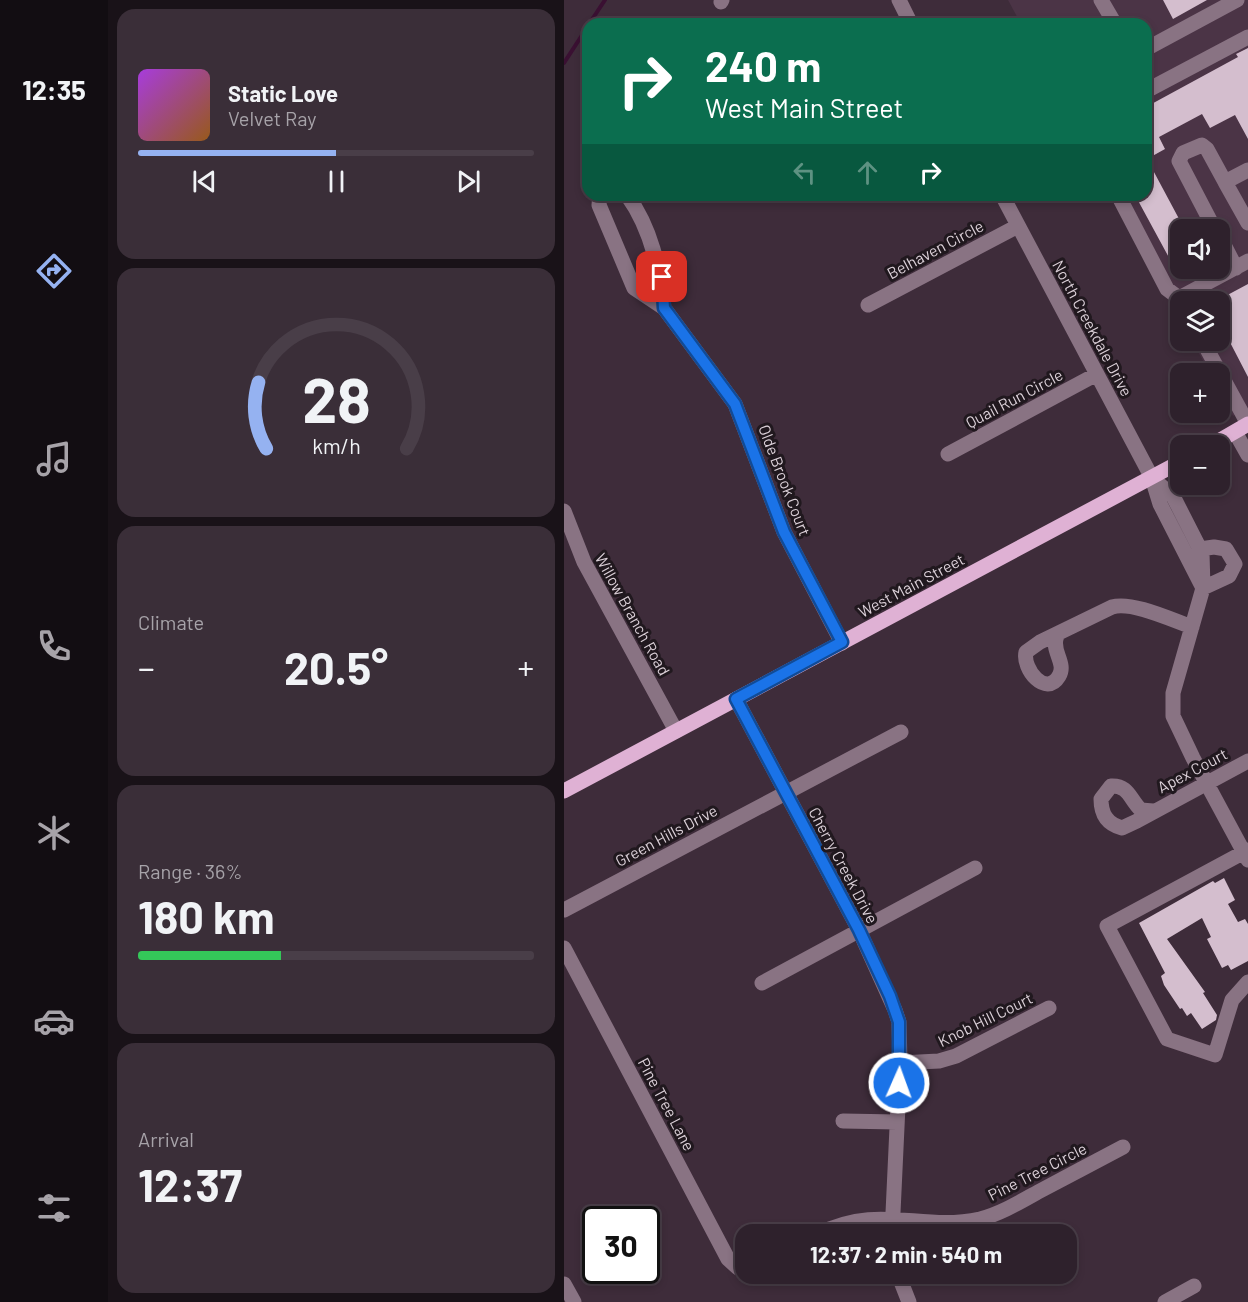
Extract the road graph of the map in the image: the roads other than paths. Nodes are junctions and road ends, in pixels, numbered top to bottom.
1 (899, 0) edge
2 (1101, 0) edge
3 (1237, 0) edge
4 (908, 18) edge
5 (1112, 18) edge
6 (1248, 37) edge
7 (1152, 46) edge
8 (1152, 88) edge
9 (1248, 170) edge
10 (1225, 182) junction
11 (599, 201) edge
12 (630, 201) edge
13 (1005, 201) edge
14 (1121, 201) edge
15 (1209, 219) edge
16 (1248, 223) edge
17 (1018, 225) junction
18 (1230, 249) edge
19 (1242, 264) edge
20 (1196, 291) edge
21 (1170, 292) edge
22 (868, 305) dead end
23 (664, 308) junction
24 (1207, 351) edge
25 (1097, 374) junction
26 (1244, 426) edge
27 (1229, 435) edge
28 (948, 454) dead end
29 (1248, 455) edge
30 (1170, 468) edge
31 (1152, 478) junction
32 (564, 511) edge
33 (1200, 549) junction
34 (1203, 588) junction
35 (1192, 627) junction
36 (1057, 636) dead end
37 (842, 642) junction
38 (736, 699) junction
39 (676, 731) junction
40 (901, 732) dead end
41 (1248, 761) edge
42 (1206, 783) junction
43 (564, 791) edge
44 (786, 793) junction
45 (1153, 811) dead end
46 (1247, 854) edge
47 (975, 868) dead end
48 (564, 910) edge
49 (859, 930) junction
50 (564, 948) edge
51 (1248, 982) edge
52 (762, 983) dead end
53 (1049, 1008) dead end
54 (900, 1063) junction
55 (843, 1121) dead end
56 (897, 1122) junction
57 (1123, 1147) dead end
58 (894, 1218) junction
59 (844, 1224) edge
60 (893, 1224) edge
61 (735, 1265) edge
62 (564, 1284) edge
63 (902, 1284) edge
64 (1194, 1286) dead end
65 (574, 1302) edge
66 (909, 1302) edge
67 (1165, 1302) edge

1 - 4 street
2 - 5 street
3 - 7 street
6 - 8 street
9 - 10 street
10 - 15 street
10 - 16 street
11 - 23 street, Olde Brook Court
12 - 23 street
13 - 17 street, North Creekdale Drive
14 - 21 street
17 - 22 street, Belhaven Circle
17 - 25 street, North Creekdale Drive
18 - 19 street
19 - 20 street
23 - 37 street, Olde Brook Court
24 - 26 street
25 - 28 street, Quail Run Circle
25 - 31 street, North Creekdale Drive
26 - 27 main road
26 - 29 street
30 - 31 main road, West Main Street
31 - 33 street
31 - 34 street
31 - 37 main road, West Main Street
32 - 39 street, Willow Branch Road
33 - 34 street
33 - 34 street
34 - 35 street
35 - 36 street
35 - 42 street
37 - 38 main road, West Main Street
38 - 39 main road, West Main Street
38 - 44 street, Cherry Creek Drive
39 - 43 main road, West Main Street
40 - 44 street, Green Hills Drive
41 - 42 street, Apex Court
42 - 45 street, Apex Court
42 - 46 street
44 - 48 street, Green Hills Drive
44 - 49 street, Cherry Creek Drive
46 - 51 street
47 - 49 street
49 - 52 street
49 - 54 street, Cherry Creek Drive
50 - 61 street, Pine Tree Lane
53 - 54 street, Knob Hill Court
54 - 56 street, Cherry Creek Drive
55 - 56 street
56 - 58 street, Cherry Creek Drive
57 - 58 street, Pine Tree Circle
58 - 59 street
58 - 60 street, Cherry Creek Drive
62 - 65 street
63 - 66 street
64 - 67 street

